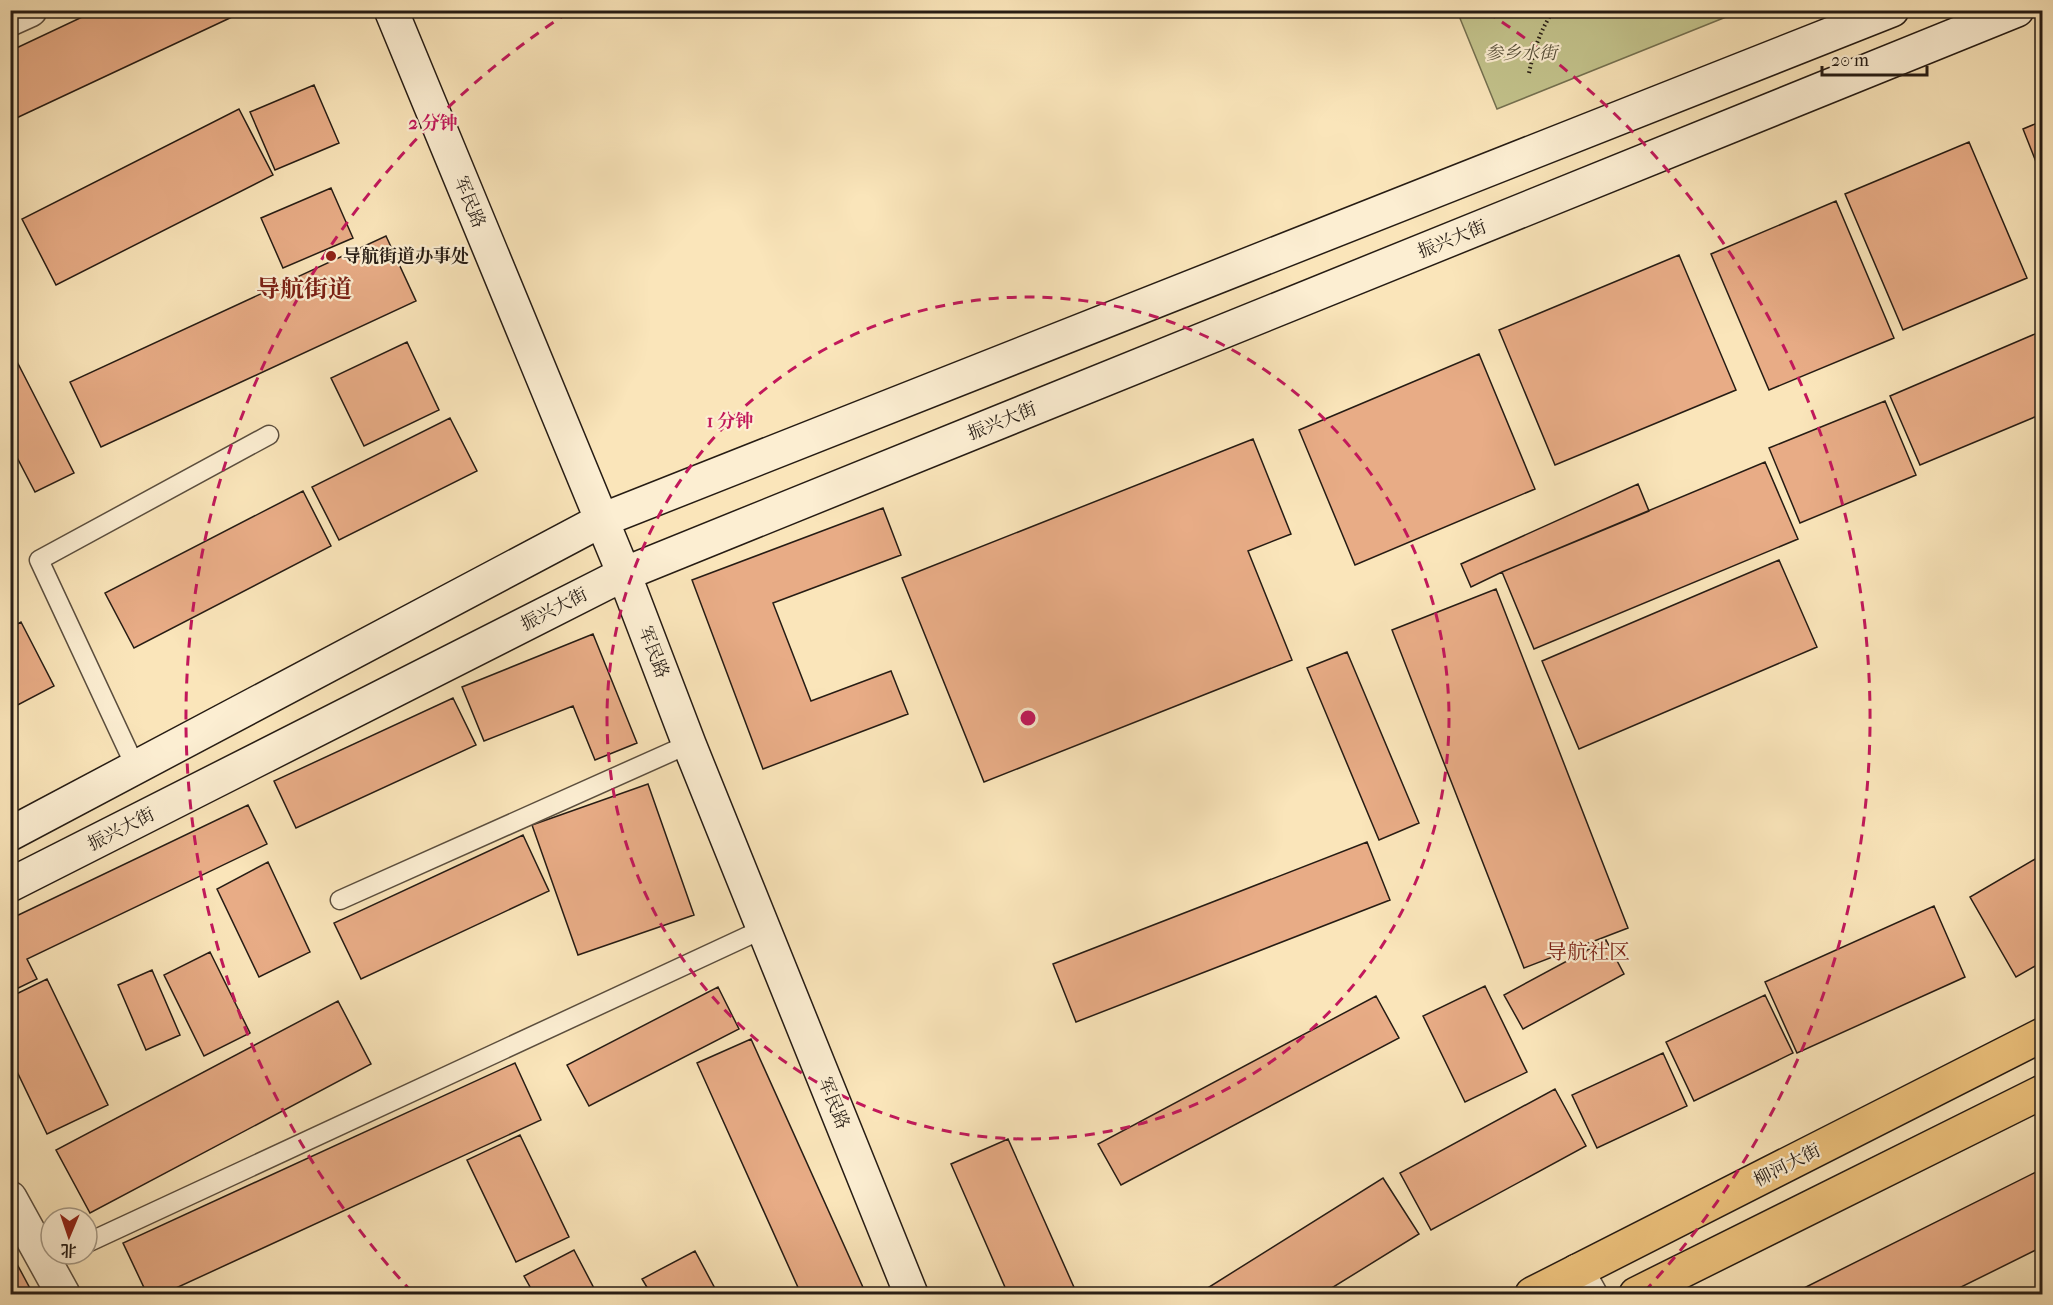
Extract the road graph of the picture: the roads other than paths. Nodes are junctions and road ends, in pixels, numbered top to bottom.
1 (30, 10) edge
2 (391, 10) edge
3 (1892, 10) edge
4 (2017, 10) edge
5 (10, 19) edge
6 (269, 435) dead end
7 (602, 520) junction
8 (624, 574) junction
9 (689, 744) junction
10 (136, 768) junction
11 (10, 834) edge
12 (10, 885) edge
13 (339, 900) dead end
14 (763, 929) junction
15 (2043, 1035) edge
16 (2043, 1092) edge
17 (10, 1198) edge
18 (39, 1237) edge
19 (99, 1237) edge
20 (57, 1266) edge
21 (1584, 1283) edge
22 (63, 1294) edge
23 (911, 1294) edge
24 (1532, 1294) edge
25 (1636, 1294) edge

1 - 5 street
2 - 7 street, 军民路
3 - 7 street
4 - 8 street, 振兴大街
6 - 10 lane
7 - 8 street, 军民路
7 - 10 street
8 - 9 street, 军民路
8 - 12 street, 振兴大街
9 - 13 lane
9 - 14 street, 军民路
10 - 11 street
14 - 19 lane
14 - 23 street, 军民路
15 - 21 main road, 柳河大街
16 - 25 main road
17 - 18 street
20 - 22 street
21 - 24 main road, 柳河大街

